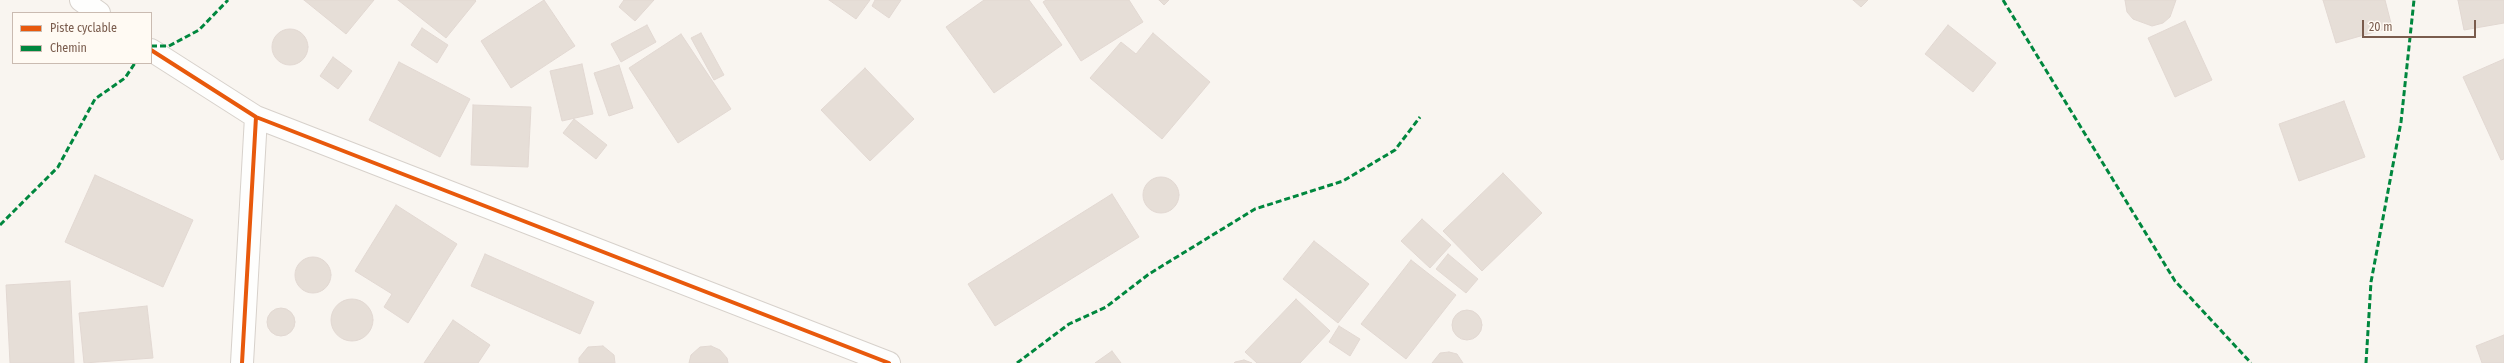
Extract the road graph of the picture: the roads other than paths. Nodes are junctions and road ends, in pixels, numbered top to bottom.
1 (81, 0) edge
2 (98, 12) edge
3 (152, 51) edge
4 (256, 117) junction
5 (242, 363) edge
6 (889, 363) edge

1 - 2 street
3 - 4 street
4 - 5 street
4 - 6 street

